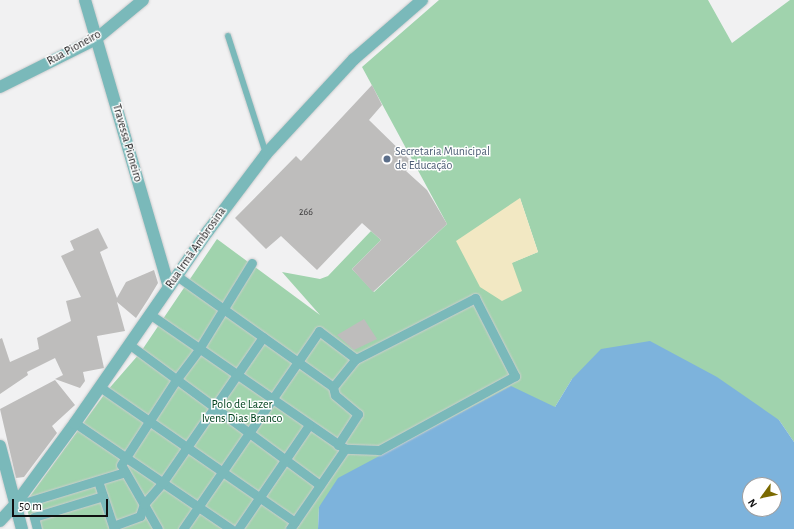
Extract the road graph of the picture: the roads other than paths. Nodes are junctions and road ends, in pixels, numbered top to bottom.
1 (85, 0) edge
2 (143, 0) edge
3 (422, 0) edge
4 (228, 36) dead end
5 (96, 39) junction
6 (0, 87) edge
7 (266, 154) junction
8 (252, 263) dead end
9 (177, 276) junction
10 (169, 287) junction
11 (224, 310) junction
12 (151, 315) junction
13 (263, 337) junction
14 (130, 345) junction
15 (199, 349) junction
16 (356, 359) junction
17 (298, 362) junction
18 (236, 374) junction
19 (176, 380) junction
20 (100, 387) junction
21 (334, 387) junction
22 (272, 400) junction
23 (212, 407) junction
24 (149, 420) junction
25 (75, 423) junction
26 (309, 425) junction
27 (249, 434) junction
28 (0, 446) edge
29 (186, 447) junction
30 (342, 447) junction
31 (286, 461) junction
32 (125, 465) junction
33 (223, 472) junction
34 (98, 480) junction
35 (163, 482) junction
36 (320, 485) junction
37 (103, 496) junction
38 (261, 498) junction
39 (144, 504) junction
40 (14, 506) junction
41 (199, 507) junction
42 (34, 517) junction
43 (0, 521) edge
44 (21, 525) edge
45 (292, 525) edge
46 (114, 527) edge
47 (37, 529) edge
48 (158, 529) edge
49 (183, 529) edge
50 (231, 529) edge
51 (238, 529) edge

1 - 5 street, Travessa Pioneiro
2 - 5 street, Rua Pioneiro
3 - 7 street, Rua Irmã Ambrosina
4 - 7 lane
5 - 6 street, Rua Pioneiro
5 - 10 street, Travessa Pioneiro
7 - 9 street, Rua Irmã Ambrosina
8 - 11 street
9 - 10 street, Rua Irmã Ambrosina
9 - 11 street
10 - 12 street, Rua Irmã Ambrosina
11 - 13 street
11 - 15 street
12 - 14 street, Rua Irmã Ambrosina
12 - 15 street
13 - 17 street
13 - 18 street
14 - 19 street
14 - 20 street, Rua Irmã Ambrosina
15 - 18 street
15 - 19 street
16 - 17 street
16 - 21 street
16 - 30 street
17 - 21 street
17 - 22 street
18 - 22 street
18 - 23 street
19 - 23 street
19 - 24 street
20 - 24 street
20 - 25 street, Rua Irmã Ambrosina
21 - 30 street
22 - 26 street
22 - 27 street
23 - 27 street
23 - 29 street
24 - 29 street
24 - 32 street
25 - 32 street
25 - 40 street, Rua Irmã Ambrosina
26 - 30 street
26 - 31 street
27 - 31 street
27 - 33 street
28 - 40 street
29 - 33 street
29 - 35 street
30 - 36 street
31 - 36 street
31 - 38 street
32 - 34 street
32 - 35 street
32 - 39 street
33 - 38 street
33 - 41 street
34 - 37 street
34 - 40 street
35 - 39 street
35 - 41 street
36 - 45 street
37 - 42 street
37 - 46 street
38 - 45 street
38 - 51 street
39 - 46 street
39 - 48 street
40 - 43 street, Rua Irmã Ambrosina
40 - 44 street
41 - 49 street
41 - 50 street
42 - 44 street
42 - 47 street

